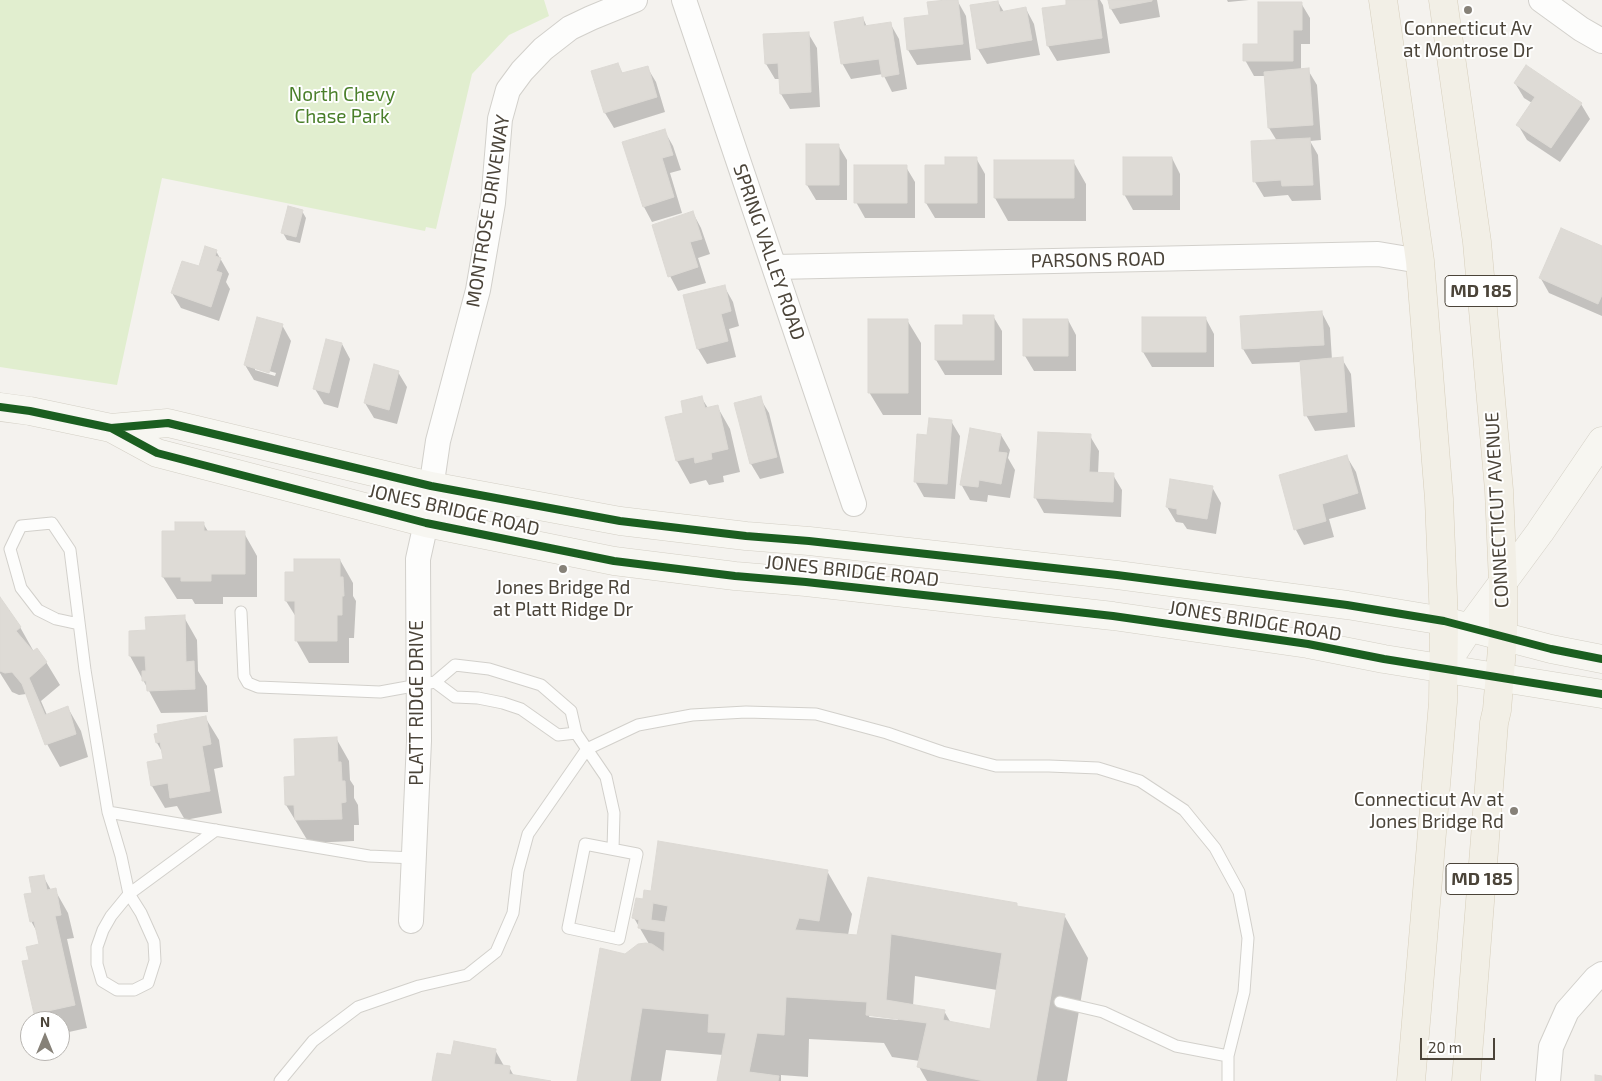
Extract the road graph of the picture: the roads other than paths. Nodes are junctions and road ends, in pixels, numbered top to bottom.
1 (635, 0) edge
2 (684, 0) edge
3 (1383, 0) edge
4 (1444, 0) edge
5 (1541, 0) edge
6 (1602, 41) edge
7 (1420, 260) junction
8 (775, 267) junction
9 (0, 407) edge
10 (111, 428) junction
11 (1602, 441) edge
12 (431, 486) junction
13 (854, 504) dead end
14 (426, 523) junction
15 (1503, 583) junction
16 (241, 612) dead end
17 (1444, 621) junction
18 (79, 624) junction
19 (1470, 627) junction
20 (1502, 636) junction
21 (1602, 659) edge
22 (1443, 668) junction
23 (1499, 677) junction
24 (426, 684) junction
25 (1602, 694) edge
26 (576, 733) junction
27 (587, 749) junction
28 (108, 812) junction
29 (216, 830) junction
30 (614, 849) junction
31 (414, 858) junction
32 (129, 894) junction
33 (411, 920) dead end
34 (1602, 974) edge
35 (1060, 1002) dead end
36 (1228, 1056) junction
37 (280, 1081) edge
38 (1228, 1081) edge
39 (1411, 1081) edge
40 (1466, 1081) edge
41 (1548, 1081) edge

1 - 12 street, MONTROSE DRIVEWAY
2 - 8 street, SPRING VALLEY ROAD
3 - 7 main road, MD 185
4 - 15 main road, CONNECTICUT AVENUE / MD 185
5 - 6 street
7 - 8 street, PARSONS ROAD
7 - 17 main road, MD 185
8 - 13 street, SPRING VALLEY ROAD
9 - 10 main road, JONES BRIDGE ROAD
10 - 12 main road, JONES BRIDGE ROAD
10 - 14 main road, JONES BRIDGE ROAD
11 - 15 main road
12 - 14 street, PLATT RIDGE DRIVE
12 - 17 main road, JONES BRIDGE ROAD
14 - 22 main road, JONES BRIDGE ROAD
14 - 24 street, PLATT RIDGE DRIVE
15 - 19 main road
15 - 20 main road, CONNECTICUT AVENUE / MD 185
16 - 24 lane
17 - 19 main road, JONES BRIDGE ROAD
17 - 22 main road, MD 185
18 - 18 lane
18 - 28 lane
19 - 20 main road, JONES BRIDGE ROAD
19 - 22 main road
20 - 21 main road, JONES BRIDGE ROAD
20 - 23 main road, CONNECTICUT AVENUE / MD 185
22 - 23 main road, JONES BRIDGE ROAD
22 - 39 main road, MD 185
23 - 25 main road, JONES BRIDGE ROAD
23 - 40 main road, CONNECTICUT AVENUE / MD 185
24 - 26 lane
24 - 26 lane
24 - 31 street, PLATT RIDGE DRIVE
26 - 27 lane
27 - 30 lane
27 - 36 lane
27 - 37 lane
28 - 29 lane
28 - 32 lane
29 - 31 lane
29 - 32 lane
30 - 30 lane
31 - 33 street, PLATT RIDGE DRIVE
32 - 32 lane
34 - 41 street
35 - 36 lane
36 - 38 lane

